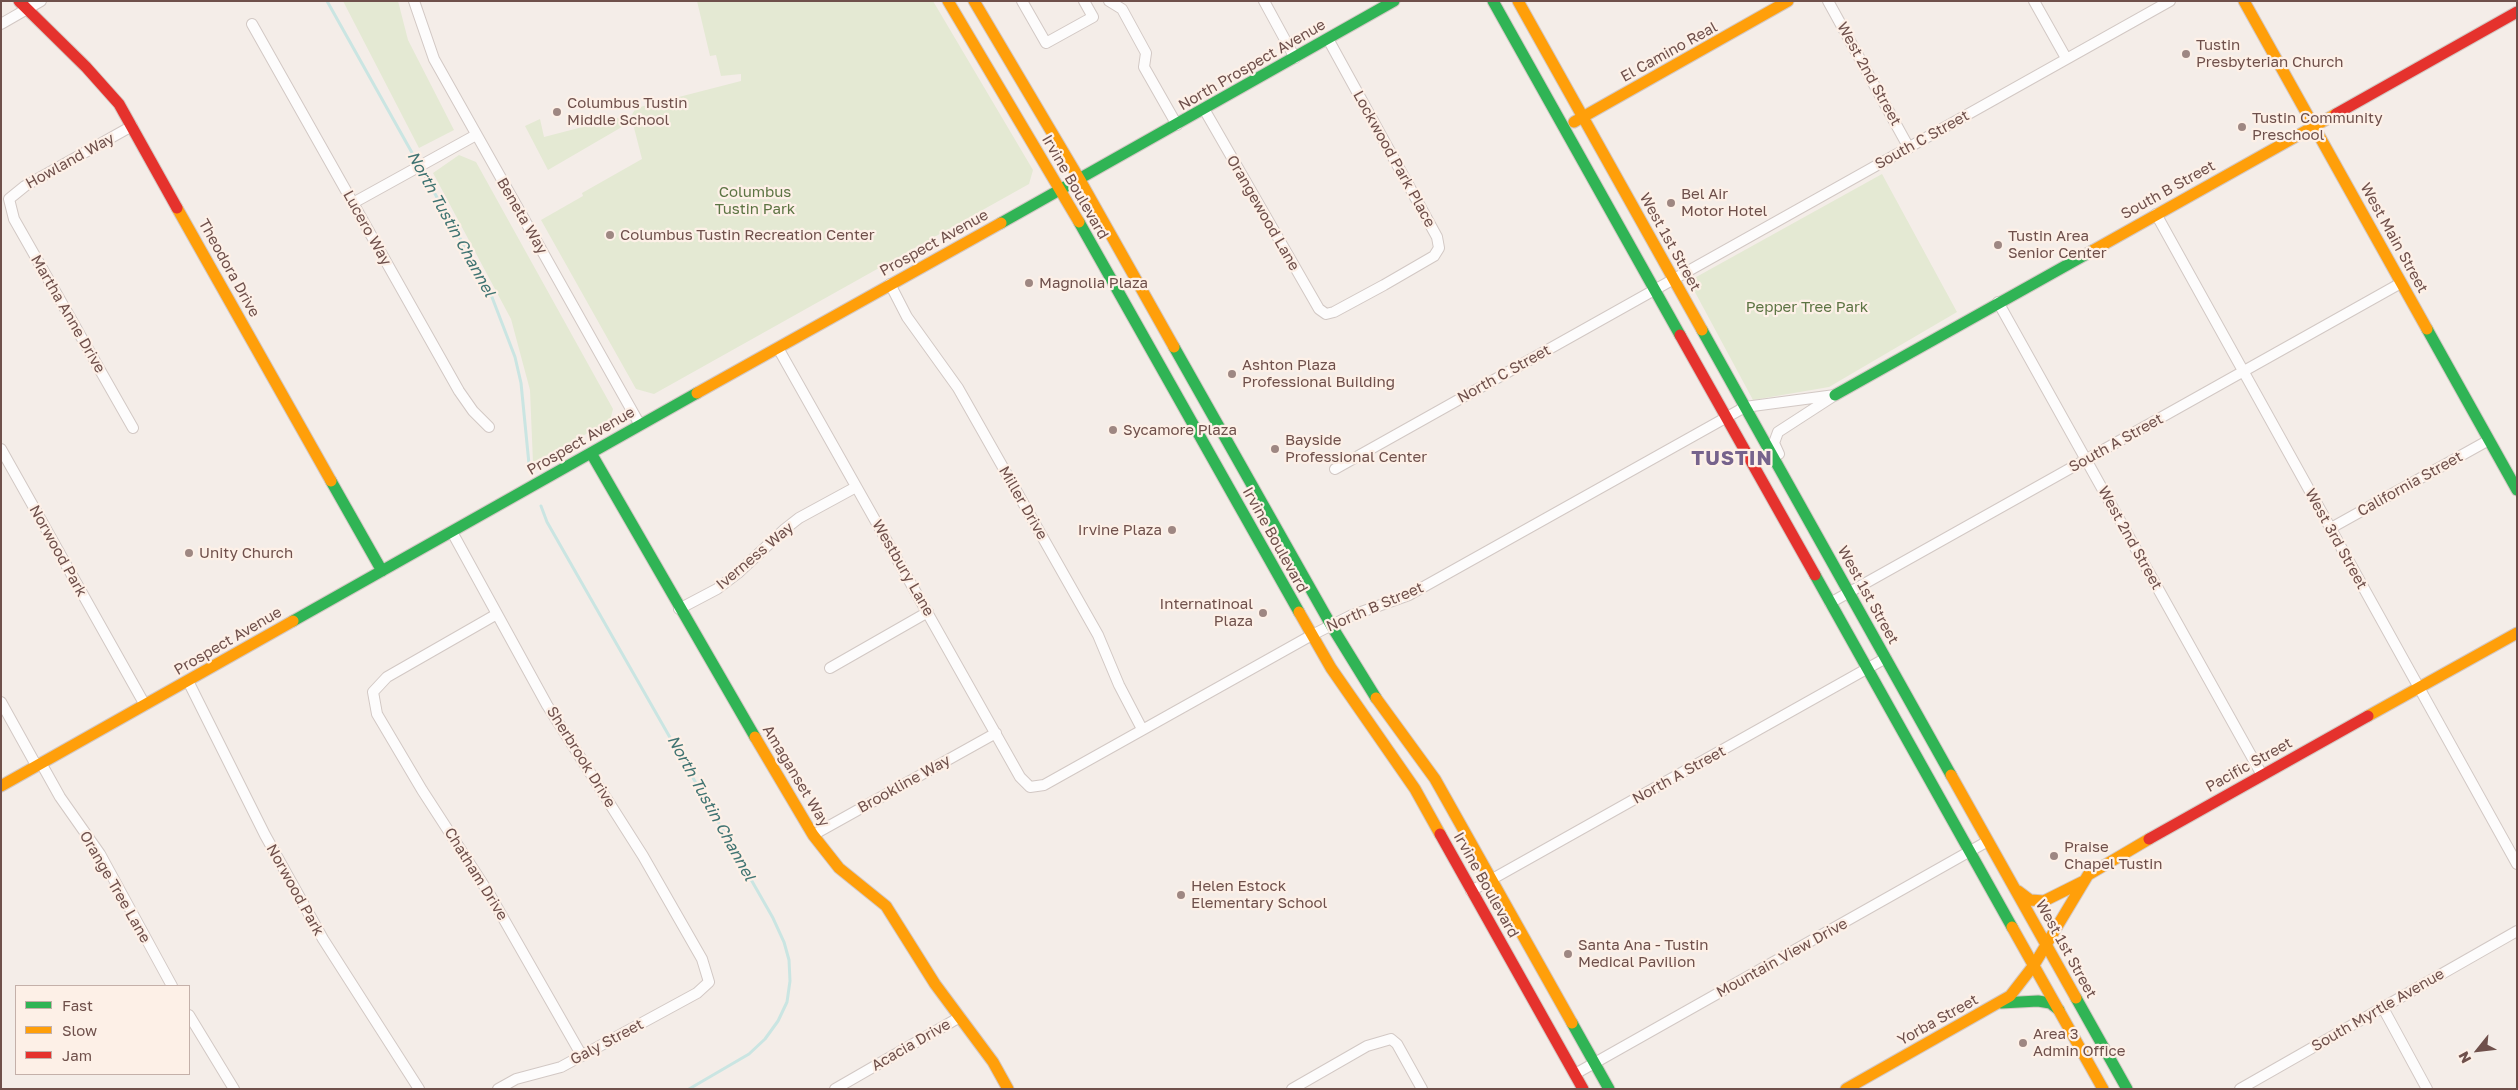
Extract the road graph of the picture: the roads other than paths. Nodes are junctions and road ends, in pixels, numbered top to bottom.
1 (41, 1) edge
2 (414, 1) edge
3 (948, 1) edge
4 (974, 1) edge
5 (1022, 1) edge
6 (1084, 1) edge
7 (1109, 1) edge
8 (1264, 1) edge
9 (1394, 1) edge
10 (1493, 1) edge
11 (1518, 1) edge
12 (1788, 1) edge
13 (1828, 1) edge
14 (2034, 1) edge
15 (2170, 1) edge
16 (2244, 1) edge
17 (23, 5) edge
18 (2517, 12) edge
19 (1, 24) edge
20 (252, 24) dead end
21 (1328, 39) junction
22 (1295, 58) junction
23 (2066, 58) junction
24 (1204, 109) junction
25 (1583, 117) junction
26 (1177, 125) junction
27 (132, 126) junction
28 (2315, 127) junction
29 (1564, 128) junction
30 (476, 135) junction
31 (1909, 148) junction
32 (1080, 180) junction
33 (1061, 191) junction
34 (9, 199) joint
35 (353, 203) junction
36 (2156, 214) junction
37 (1674, 279) junction
38 (2402, 283) junction
39 (890, 284) junction
40 (1655, 290) junction
41 (1998, 302) junction
42 (1326, 314) joint
43 (778, 348) junction
44 (2243, 371) junction
45 (1835, 395) junction
46 (1745, 407) junction
47 (1726, 418) junction
48 (640, 425) junction
49 (489, 427) dead end
50 (133, 428) dead end
51 (2489, 440) junction
52 (1, 449) edge
53 (1234, 452) junction
54 (591, 453) junction
55 (2086, 460) junction
56 (1214, 462) junction
57 (1335, 469) dead end
58 (856, 487) junction
59 (2517, 490) edge
60 (1795, 496) junction
61 (2331, 528) junction
62 (452, 532) junction
63 (382, 571) junction
64 (1849, 592) junction
65 (1830, 603) junction
66 (679, 609) junction
67 (928, 612) junction
68 (497, 614) junction
69 (1331, 625) junction
70 (2517, 633) edge
71 (1312, 635) junction
72 (1886, 658) junction
73 (830, 668) dead end
74 (1867, 669) junction
75 (188, 681) junction
76 (2419, 688) junction
77 (1, 702) edge
78 (145, 705) junction
79 (1142, 729) junction
80 (996, 733) junction
81 (39, 764) junction
82 (2262, 775) junction
83 (1, 786) edge
84 (1030, 787) joint
85 (813, 835) junction
86 (1988, 841) junction
87 (1970, 852) junction
88 (2517, 864) edge
89 (1492, 880) junction
90 (2086, 880) junction
91 (2013, 886) junction
92 (1471, 891) junction
93 (2517, 931) edge
94 (2046, 944) junction
95 (2034, 965) junction
96 (709, 982) joint
97 (171, 985) edge
98 (2001, 1003) junction
99 (2383, 1008) junction
100 (2059, 1010) junction
101 (190, 1017) edge
102 (960, 1017) junction
103 (582, 1056) junction
104 (1595, 1063) junction
105 (1575, 1074) junction
106 (234, 1089) edge
107 (419, 1089) edge
108 (498, 1089) edge
109 (835, 1089) edge
110 (1008, 1089) edge
111 (1292, 1089) edge
112 (1422, 1089) edge
113 (1583, 1089) edge
114 (1609, 1089) edge
115 (1846, 1089) edge
116 (2103, 1089) edge
117 (2127, 1089) edge
118 (2240, 1089) edge
119 (2427, 1089) edge

1 - 17 street
2 - 30 street, Beneta Way
3 - 33 main road, Irvine Boulevard
4 - 32 main road, Irvine Boulevard
5 - 6 street
7 - 26 street
8 - 22 street
9 - 21 main road, North Prospect Avenue
10 - 29 main road
11 - 25 main road, West 1st Street
12 - 25 main road, El Camino Real
13 - 31 street, West 2nd Street
14 - 23 street
15 - 23 street, South C Street
16 - 28 main road, West Main Street
17 - 19 street
17 - 27 main road, Theodora Drive
18 - 28 main road, South B Street
20 - 35 street, Lucero Way
21 - 22 main road, North Prospect Avenue
21 - 42 street, Lockwood Park Place
22 - 24 main road, North Prospect Avenue
23 - 31 street, South C Street
24 - 26 main road, North Prospect Avenue
24 - 42 street, Orangewood Lane
25 - 29 main road, El Camino Real
25 - 37 main road, West 1st Street
26 - 32 main road, Prospect Avenue
27 - 34 street, Howland Way
27 - 63 main road, Theodora Drive
28 - 36 main road, South B Street
28 - 38 main road, West Main Street
29 - 40 main road
30 - 35 street
30 - 48 street, Beneta Way
31 - 37 street, South C Street
32 - 33 main road, Prospect Avenue
32 - 53 main road, Irvine Boulevard
33 - 39 main road, Prospect Avenue
33 - 56 main road, Irvine Boulevard
34 - 50 street, Martha Anne Drive
35 - 49 street, Lucero Way
36 - 41 main road, South B Street
36 - 44 street, West 3rd Street
37 - 40 street, North C Street
37 - 46 main road, West 1st Street
38 - 44 street, South A Street
38 - 51 main road, West Main Street
39 - 43 main road, Prospect Avenue
39 - 79 street, Miller Drive
40 - 47 main road
40 - 57 street, North C Street
41 - 45 main road, South B Street
41 - 55 street, West 2nd Street
43 - 48 main road, Prospect Avenue
43 - 58 street, Westbury Lane
44 - 55 street, South A Street
44 - 61 street, West 3rd Street
45 - 46 street, South B Street
45 - 60 street, South B Street
46 - 47 street, North B Street
46 - 60 main road, West 1st Street
47 - 65 main road
47 - 69 street, North B Street
48 - 54 main road, Prospect Avenue
51 - 59 main road, West Main Street
51 - 61 street, California Street
52 - 78 street, Norwood Park
53 - 56 main road
53 - 69 main road, Irvine Boulevard
54 - 62 main road, Prospect Avenue
54 - 66 main road, Amaganset Way
55 - 64 street, South A Street
55 - 82 street, West 2nd Street
56 - 71 main road, Irvine Boulevard
58 - 66 street, Iverness Way
58 - 67 street, Westbury Lane
60 - 64 main road, West 1st Street
61 - 76 street, West 3rd Street
62 - 63 main road, Prospect Avenue
62 - 68 street, Sherbrook Drive
63 - 75 main road, Prospect Avenue
64 - 65 street, South A Street
64 - 72 main road, West 1st Street
65 - 74 main road
66 - 85 main road, Amaganset Way
67 - 73 street
67 - 80 street, Westbury Lane
68 - 96 street, Sherbrook Drive
68 - 103 street, Chatham Drive
69 - 71 street, North B Street
69 - 89 main road, Irvine Boulevard
70 - 76 main road, Pacific Street
71 - 79 street, North B Street
71 - 92 main road, Irvine Boulevard
72 - 74 street, North A Street
72 - 86 main road, West 1st Street
74 - 87 main road
74 - 89 street, North A Street
75 - 78 main road, Prospect Avenue
75 - 107 street, Norwood Park
76 - 82 main road, Pacific Street
76 - 88 street, West 3rd Street
77 - 81 street, Orange Tree Lane
78 - 81 main road, Prospect Avenue
79 - 84 street, North B Street
80 - 84 street, Westbury Lane
80 - 85 street, Brookline Way
81 - 83 main road, Prospect Avenue
81 - 97 street, Orange Tree Lane
82 - 90 main road, Pacific Street
85 - 102 main road, Amaganset Way
86 - 87 street, Mountain View Drive
86 - 91 main road, West 1st Street
87 - 95 main road
87 - 104 street, Mountain View Drive
89 - 92 street, North A Street
89 - 104 main road, Irvine Boulevard
90 - 91 main road
90 - 94 main road, Pacific Street
91 - 94 main road, West 1st Street
92 - 105 main road, Irvine Boulevard
93 - 99 street, South Myrtle Avenue
94 - 95 main road, Pacific Street
94 - 117 main road, West 1st Street
95 - 98 main road, Yorba Street
95 - 100 main road
96 - 103 street, Galy Street
98 - 100 main road
98 - 115 main road, Yorba Street
99 - 118 street, South Myrtle Avenue
99 - 119 street
100 - 116 main road
101 - 106 street
102 - 109 street, Acacia Drive
102 - 110 main road, Amaganset Way
103 - 108 street, Galy Street
104 - 105 street, Mountain View Drive
104 - 114 main road, Irvine Boulevard
105 - 113 main road, Irvine Boulevard
111 - 112 street

